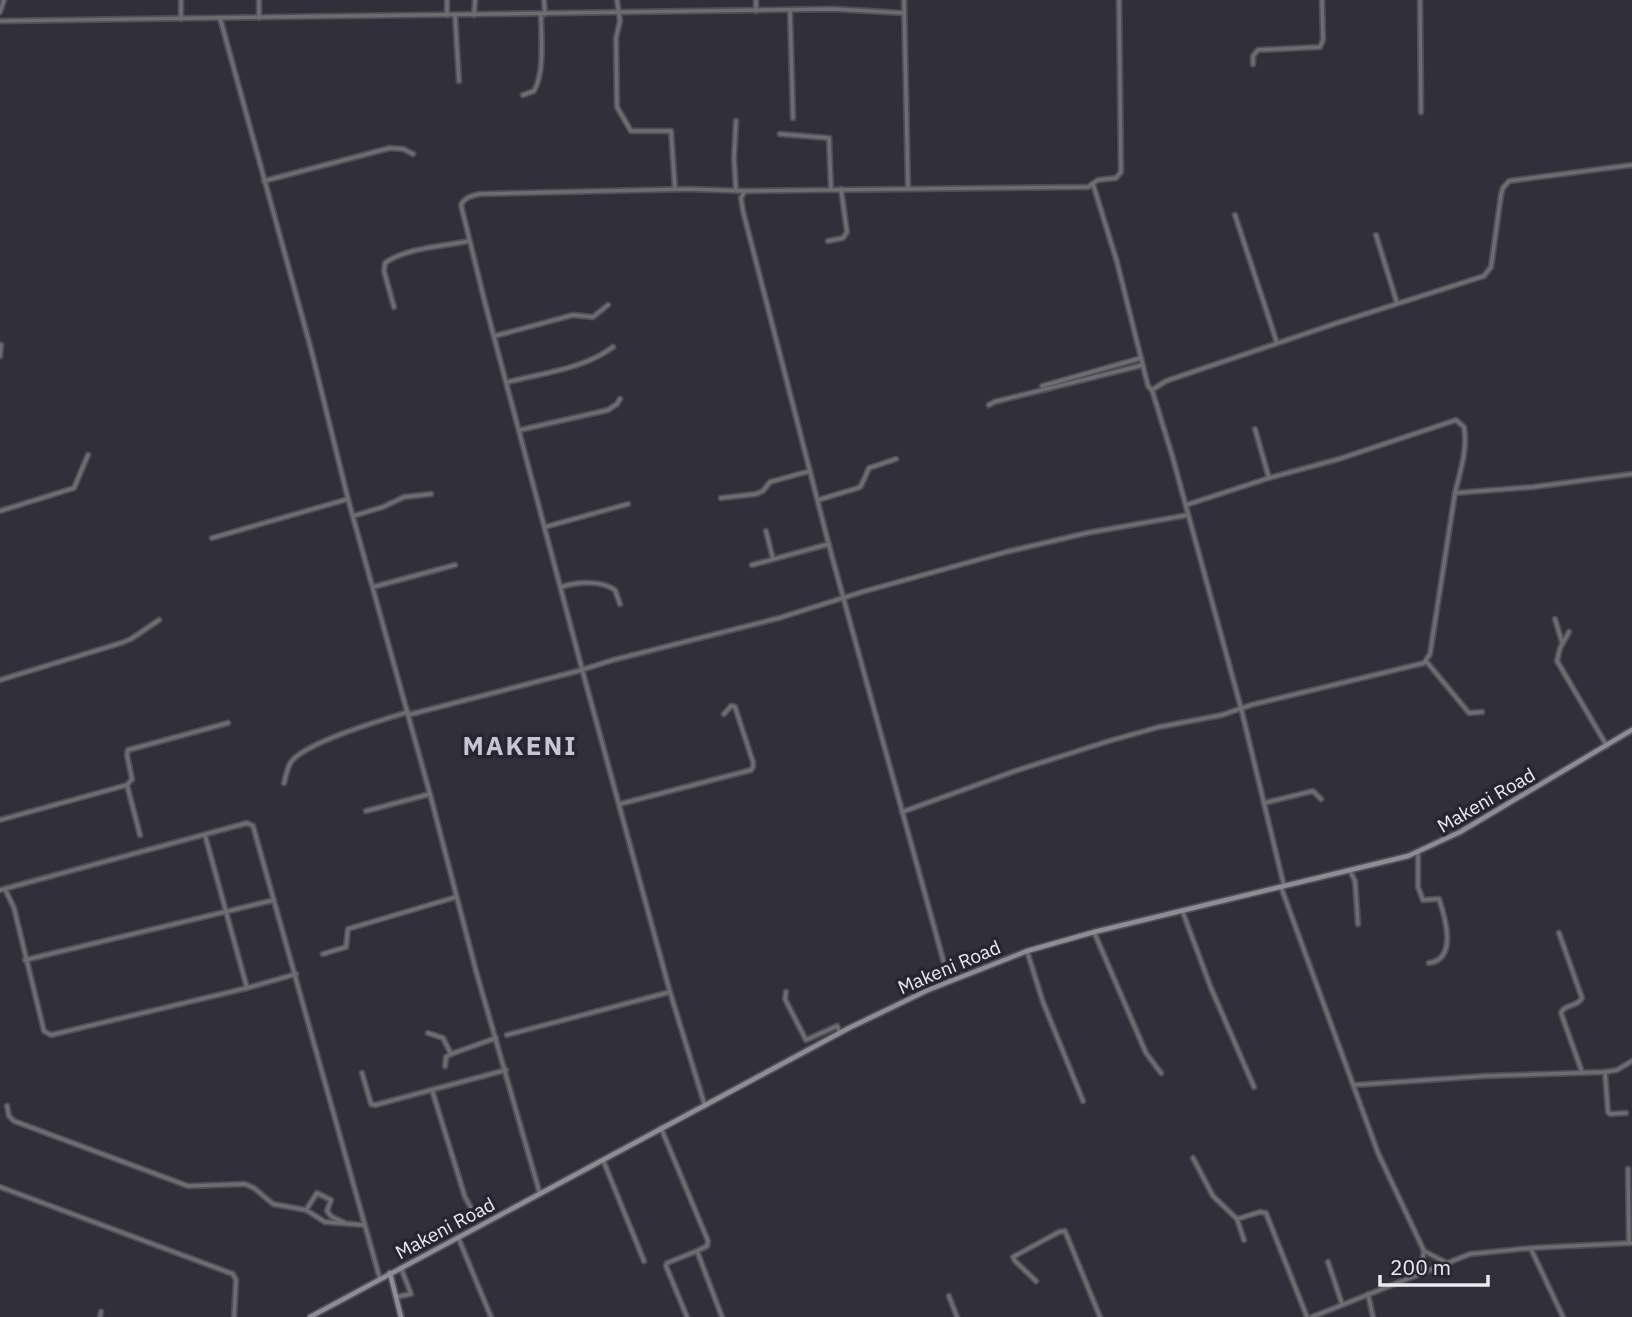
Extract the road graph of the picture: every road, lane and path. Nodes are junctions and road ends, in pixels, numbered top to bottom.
1 (4, 0) edge
2 (181, 0) edge
3 (259, 0) edge
4 (447, 0) edge
5 (475, 0) edge
6 (544, 0) edge
7 (617, 0) edge
8 (756, 0) edge
9 (904, 0) edge
10 (1119, 0) edge
11 (1322, 0) edge
12 (1420, 0) edge
13 (756, 11) junction
14 (790, 11) junction
15 (0, 12) edge
16 (618, 13) junction
17 (904, 13) junction
18 (543, 14) junction
19 (447, 15) junction
20 (455, 15) junction
21 (474, 15) junction
22 (220, 18) junction
23 (259, 18) junction
24 (181, 19) junction
25 (0, 21) edge
26 (1253, 64) dead end
27 (459, 80) dead end
28 (523, 95) dead end
29 (1421, 112) dead end
30 (793, 118) dead end
31 (736, 121) dead end
32 (780, 134) dead end
33 (413, 154) dead end
34 (1632, 165) edge
35 (264, 181) junction
36 (1093, 184) junction
37 (908, 188) junction
38 (675, 189) junction
39 (831, 189) junction
40 (841, 189) junction
41 (736, 191) junction
42 (745, 191) junction
43 (1235, 215) dead end
44 (1376, 235) dead end
45 (469, 241) junction
46 (828, 242) dead end
47 (1397, 303) junction
48 (608, 305) dead end
49 (394, 307) dead end
50 (494, 336) junction
51 (1276, 343) junction
52 (1, 345) edge
53 (613, 347) dead end
54 (0, 356) edge
55 (1141, 358) junction
56 (1143, 365) junction
57 (508, 382) junction
58 (1042, 386) dead end
59 (1152, 390) junction
60 (621, 399) dead end
61 (989, 405) dead end
62 (1255, 429) dead end
63 (520, 430) junction
64 (88, 455) dead end
65 (896, 459) dead end
66 (810, 471) junction
67 (1632, 474) edge
68 (1269, 478) junction
69 (1455, 493) junction
70 (431, 494) dead end
71 (721, 498) dead end
72 (348, 499) junction
73 (818, 500) junction
74 (628, 505) dead end
75 (1186, 505) junction
76 (0, 511) edge
77 (1188, 515) junction
78 (353, 516) junction
79 (545, 527) junction
80 (766, 531) dead end
81 (212, 538) dead end
82 (829, 544) junction
83 (773, 559) junction
84 (455, 565) dead end
85 (752, 565) dead end
86 (373, 587) junction
87 (561, 587) junction
88 (843, 597) junction
89 (620, 604) dead end
90 (159, 620) dead end
91 (1555, 620) dead end
92 (1569, 632) dead end
93 (1562, 642) junction
94 (1426, 661) junction
95 (582, 669) junction
96 (0, 680) edge
97 (1241, 708) junction
98 (1482, 712) dead end
99 (408, 714) junction
100 (724, 714) dead end
101 (228, 723) dead end
102 (1632, 730) edge
103 (1606, 746) junction
104 (284, 783) dead end
105 (127, 785) junction
106 (430, 794) junction
107 (1321, 799) dead end
108 (1264, 803) junction
109 (620, 804) junction
110 (366, 811) dead end
111 (902, 812) junction
112 (0, 820) edge
113 (140, 835) dead end
114 (205, 835) junction
115 (1418, 852) junction
116 (1350, 871) junction
117 (1282, 886) junction
118 (3, 890) edge
119 (456, 897) junction
120 (274, 901) junction
121 (1182, 910) junction
122 (224, 911) junction
123 (1358, 924) dead end
124 (1094, 932) junction
125 (1559, 933) dead end
126 (1027, 951) junction
127 (323, 954) dead end
128 (25, 960) junction
129 (1429, 963) dead end
130 (296, 974) junction
131 (949, 981) junction
132 (247, 988) junction
133 (670, 992) junction
134 (786, 992) dead end
135 (428, 1033) dead end
136 (840, 1033) junction
137 (507, 1035) dead end
138 (496, 1038) junction
139 (451, 1054) junction
140 (1632, 1061) edge
141 (445, 1066) dead end
142 (506, 1070) junction
143 (1582, 1072) junction
144 (1605, 1072) junction
145 (362, 1073) dead end
146 (1161, 1073) dead end
147 (1354, 1085) junction
148 (1254, 1087) dead end
149 (432, 1090) junction
150 (1083, 1101) dead end
151 (6, 1106) dead end
152 (705, 1106) junction
153 (1626, 1113) dead end
154 (661, 1128) junction
155 (1193, 1158) dead end
156 (603, 1160) junction
157 (1628, 1169) dead end
158 (0, 1187) edge
159 (540, 1194) junction
160 (306, 1210) junction
161 (474, 1213) dead end
162 (1237, 1219) junction
163 (348, 1224) junction
164 (364, 1225) junction
165 (458, 1237) junction
166 (1244, 1240) dead end
167 (1631, 1243) edge
168 (1531, 1248) junction
169 (697, 1251) junction
170 (1424, 1251) junction
171 (644, 1261) dead end
172 (1328, 1262) dead end
173 (1448, 1263) junction
174 (401, 1268) junction
175 (390, 1273) junction
176 (1420, 1273) junction
177 (380, 1279) junction
178 (1036, 1281) dead end
179 (1368, 1294) junction
180 (949, 1296) dead end
181 (396, 1297) junction
182 (1342, 1304) junction
183 (234, 1317) edge
184 (310, 1317) edge
185 (401, 1317) edge
186 (491, 1317) edge
187 (687, 1317) edge
188 (722, 1317) edge
189 (957, 1317) edge
190 (1100, 1317) edge
191 (1307, 1317) edge
192 (1312, 1317) edge
193 (1373, 1317) edge
194 (1563, 1317) edge

1 - 15 street
2 - 24 street
3 - 23 street
4 - 19 street
5 - 21 street
6 - 18 street
7 - 16 street
8 - 13 street
9 - 17 street
10 - 36 street
11 - 26 street
12 - 29 street
13 - 14 street
13 - 16 street
14 - 17 street
14 - 30 street
16 - 18 street
16 - 38 street
17 - 37 street
18 - 21 street
18 - 28 street
19 - 20 street
19 - 23 street
20 - 21 street
20 - 27 street
22 - 23 street
22 - 24 street
22 - 35 street
24 - 25 street
31 - 41 street
32 - 39 street
33 - 35 street
34 - 47 street
35 - 72 street
36 - 37 street
36 - 55 street
37 - 40 street
38 - 41 street
38 - 45 street
39 - 40 street
39 - 42 street
40 - 46 street
41 - 42 street
42 - 66 street
43 - 51 street
44 - 47 street
45 - 49 street
45 - 50 street
47 - 51 street
48 - 50 street
50 - 57 street
51 - 59 street
52 - 54 street
53 - 57 street
55 - 56 street
55 - 58 street
56 - 59 street
56 - 61 street
57 - 63 street
59 - 75 street
60 - 63 street
62 - 68 street
63 - 79 street
64 - 76 street
65 - 73 street
66 - 71 street
66 - 73 street
67 - 69 street
68 - 69 street
68 - 75 street
69 - 94 street
70 - 78 street
72 - 78 street
72 - 81 street
73 - 82 street
74 - 79 street
75 - 77 street
77 - 88 street
77 - 97 street
78 - 86 street
79 - 87 street
80 - 83 street
82 - 83 street
82 - 88 street
83 - 85 street
84 - 86 street
86 - 99 street
87 - 89 street
87 - 95 street
88 - 95 street
88 - 111 street
90 - 96 street
91 - 93 street
92 - 93 street
93 - 103 street
94 - 97 street
94 - 98 street
95 - 99 street
95 - 109 street
97 - 108 street
97 - 111 street
99 - 104 street
99 - 106 street
100 - 109 street
101 - 105 street
102 - 103 main road, Makeni Road
103 - 115 main road, Makeni Road
105 - 112 street
105 - 113 street
106 - 110 street
106 - 119 street
107 - 108 street
108 - 117 street
109 - 133 street
111 - 131 street
114 - 118 street
114 - 120 street
114 - 122 street
115 - 116 main road, Makeni Road
115 - 129 street
116 - 117 main road, Makeni Road
116 - 123 street
117 - 121 main road, Makeni Road
117 - 147 street
118 - 128 street
119 - 127 street
119 - 138 street
120 - 122 street
120 - 130 street
121 - 124 main road, Makeni Road
121 - 148 street
122 - 128 street
122 - 132 street
124 - 126 main road, Makeni Road
124 - 146 street
125 - 143 street
126 - 131 main road, Makeni Road
126 - 150 street
128 - 132 street
130 - 132 street
130 - 164 street
131 - 136 main road, Makeni Road
133 - 137 street
133 - 152 street
134 - 136 street
135 - 139 street
136 - 152 main road, Makeni Road
138 - 139 street
138 - 142 street
139 - 141 street
140 - 144 street
142 - 149 street
142 - 159 street
143 - 144 street
143 - 147 street
144 - 153 street
145 - 149 street
147 - 170 street
149 - 161 street
151 - 160 street
152 - 154 main road, Makeni Road
154 - 156 main road, Makeni Road
154 - 169 street
155 - 162 street
156 - 159 main road, Makeni Road
156 - 171 street
157 - 167 street
158 - 183 street
159 - 165 main road, Makeni Road
160 - 163 street
160 - 163 street
162 - 166 street
162 - 191 street
163 - 164 street
164 - 177 street
165 - 174 main road, Makeni Road
165 - 186 street
167 - 168 street
168 - 173 street
168 - 194 street
169 - 187 street
169 - 188 street
170 - 173 street
170 - 176 street
172 - 182 street
173 - 176 street
174 - 175 main road, Makeni Road
174 - 181 street
175 - 177 main road, Makeni Road
175 - 181 main road
176 - 179 street
177 - 184 main road, Makeni Road
178 - 190 street
179 - 182 street
179 - 193 street
180 - 189 street
181 - 185 main road
182 - 192 street

